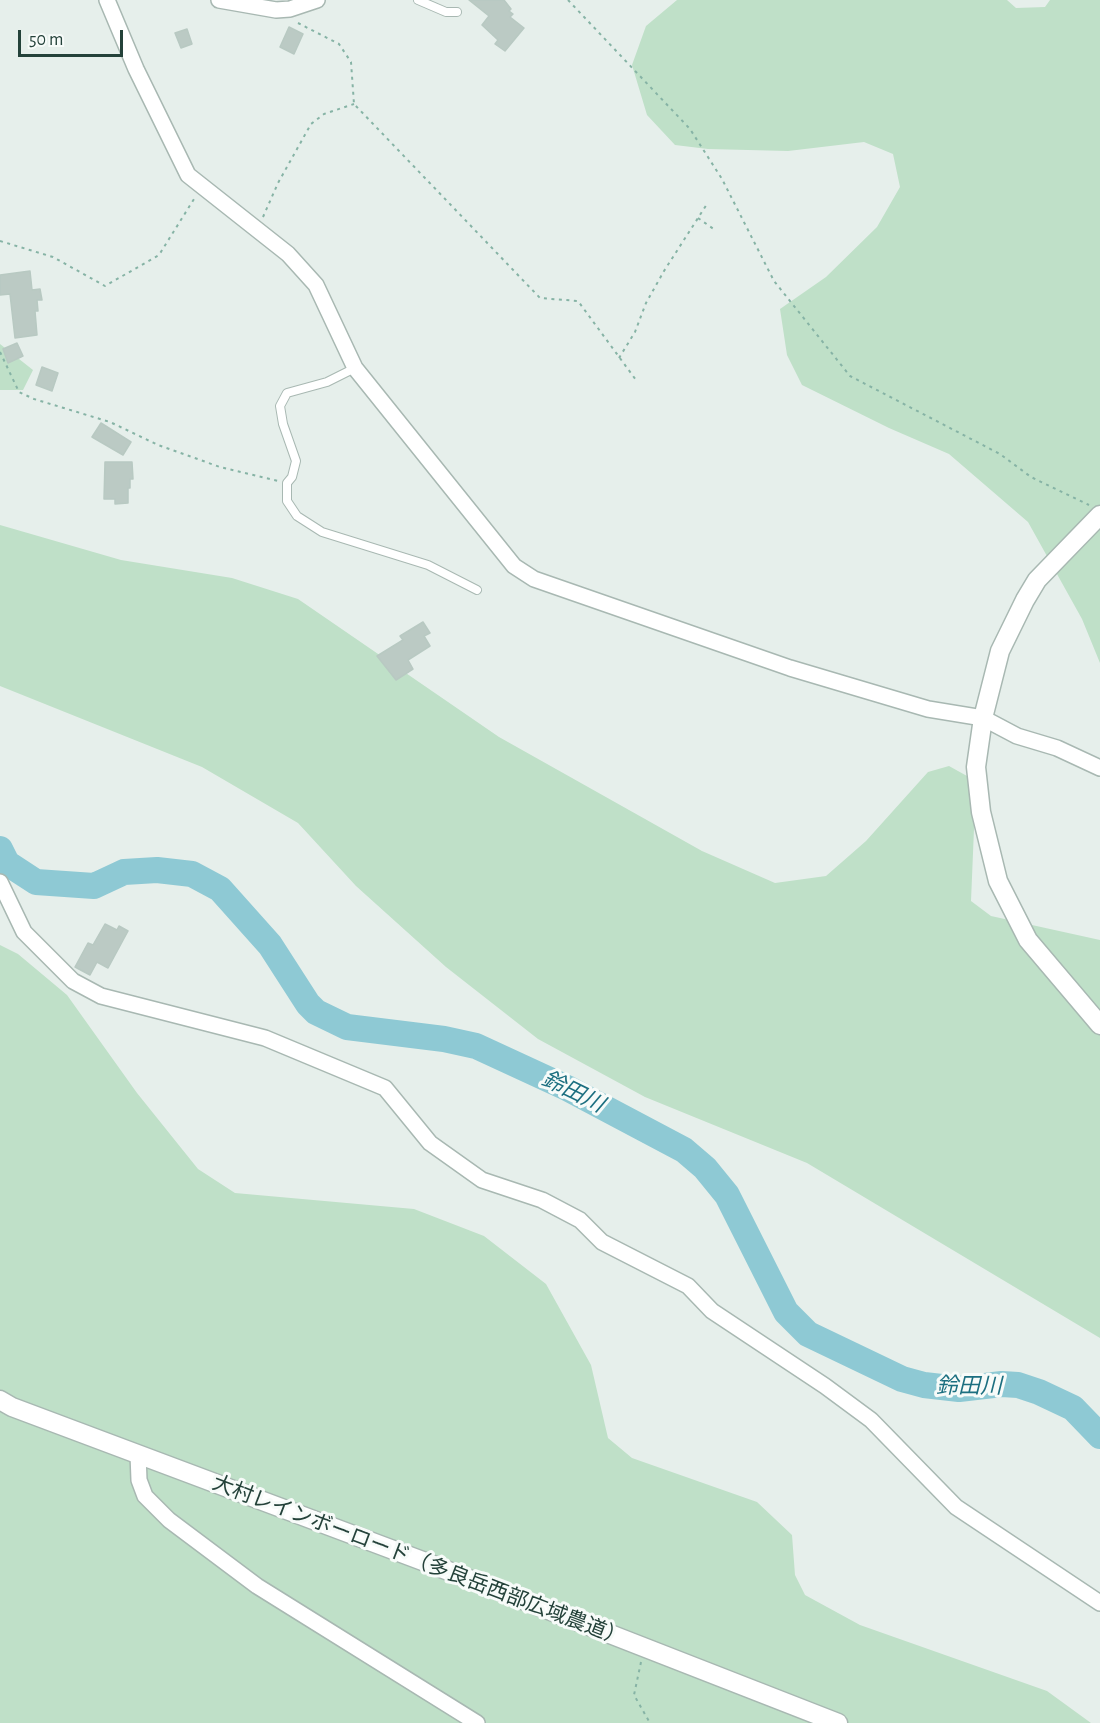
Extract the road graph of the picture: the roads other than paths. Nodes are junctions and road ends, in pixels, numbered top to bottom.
1 (107, 0) edge
2 (219, 0) edge
3 (317, 0) edge
4 (418, 0) edge
5 (457, 12) dead end
6 (355, 368) junction
7 (1095, 510) edge
8 (477, 590) dead end
9 (983, 718) junction
10 (1100, 768) edge
11 (0, 882) edge
12 (1100, 1025) edge
13 (0, 1400) edge
14 (138, 1454) junction
15 (1100, 1603) edge
16 (477, 1723) edge
17 (838, 1723) edge

1 - 6 street
2 - 3 street
4 - 5 lane
6 - 8 lane
6 - 9 street
7 - 9 street
9 - 10 street
9 - 12 street
11 - 15 street
13 - 14 street, 大村レインボーロード（多良岳西部広域農道）
14 - 16 street
14 - 17 street, 大村レインボーロード（多良岳西部広域農道）

